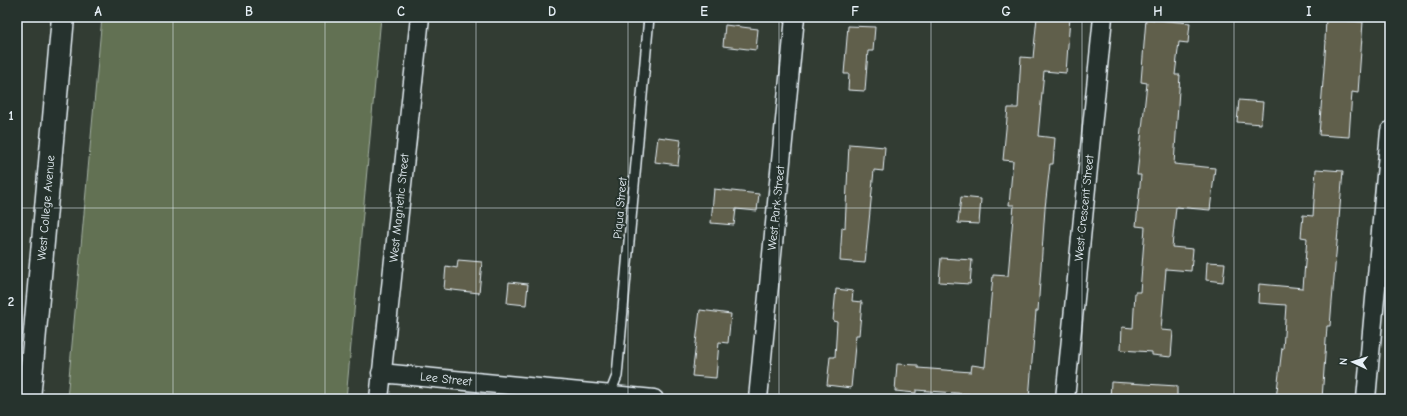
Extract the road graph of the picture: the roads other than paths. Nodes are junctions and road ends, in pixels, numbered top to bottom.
1 (63, 17) edge
2 (420, 17) edge
3 (650, 17) edge
4 (795, 17) edge
5 (1103, 17) edge
6 (1390, 131) edge
7 (381, 373) junction
8 (608, 397) edge
9 (29, 399) edge
10 (379, 399) edge
11 (654, 399) edge
12 (758, 399) edge
13 (1065, 399) edge
14 (1366, 399) edge

1 - 9 street, West College Avenue
2 - 7 street, West Magnetic Street
3 - 8 lane, Piqua Street
4 - 12 street, West Park Street
5 - 13 street, West Crescent Street
6 - 14 street
7 - 8 street, Lee Street
7 - 10 street, West Magnetic Street
8 - 11 street, Lee Street

